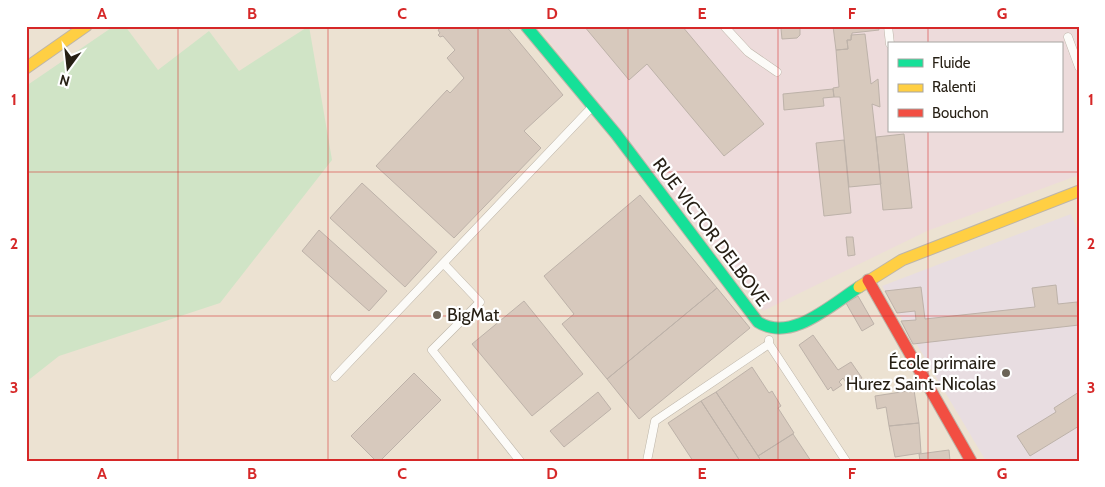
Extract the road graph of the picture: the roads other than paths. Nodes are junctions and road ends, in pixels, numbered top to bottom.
1 (86, 26) edge
2 (526, 26) edge
3 (724, 26) edge
4 (888, 26) edge
5 (1068, 36) dead end
6 (890, 42) edge
7 (1079, 67) edge
8 (26, 68) edge
9 (777, 72) dead end
10 (593, 105) junction
11 (1079, 191) edge
12 (444, 264) junction
13 (868, 280) junction
14 (772, 329) junction
15 (769, 344) junction
16 (335, 377) dead end
17 (520, 461) edge
18 (647, 461) edge
19 (846, 461) edge
20 (971, 461) edge

1 - 8 street
2 - 10 street, RUE VICTOR DELBOVE
3 - 9 lane
4 - 6 lane
5 - 7 lane
10 - 12 lane
10 - 14 street, RUE VICTOR DELBOVE
11 - 13 street, RUE VICTOR DELBOVE
12 - 16 lane
12 - 17 lane
13 - 14 street, RUE VICTOR DELBOVE
13 - 20 street
14 - 15 lane
15 - 18 lane
15 - 19 lane

